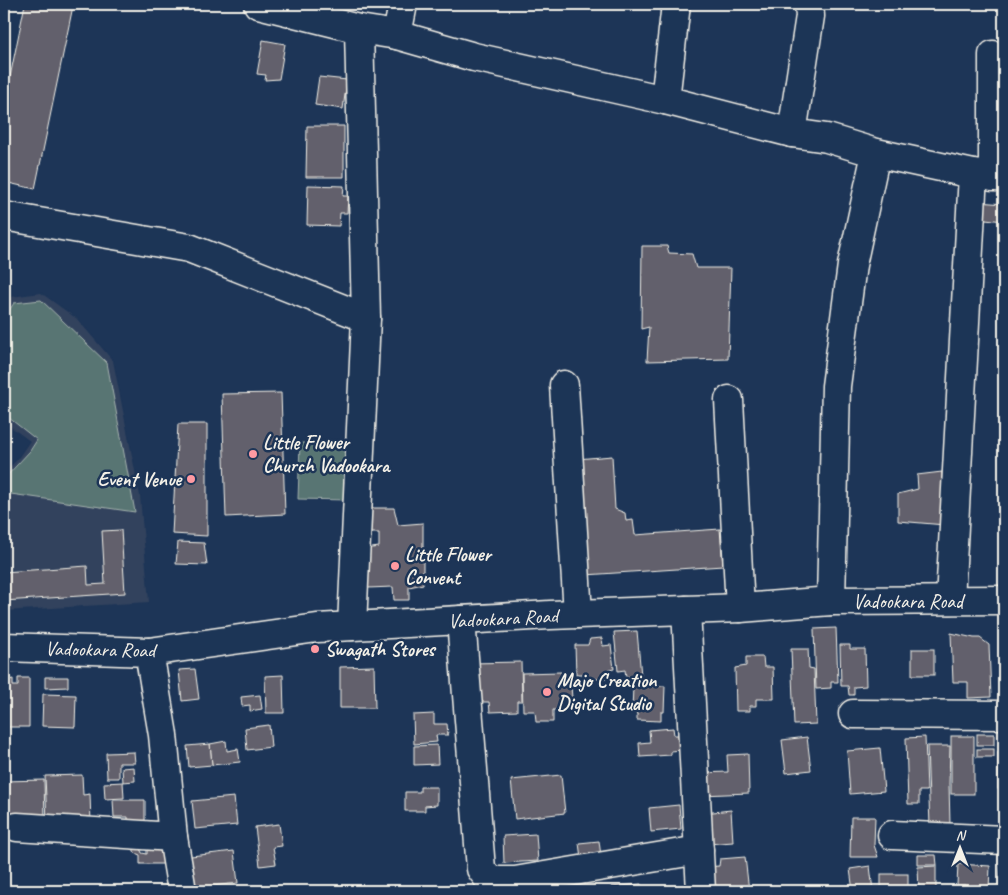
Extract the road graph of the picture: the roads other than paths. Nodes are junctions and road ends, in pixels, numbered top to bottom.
1 (258, 4) edge
2 (403, 4) edge
3 (676, 4) edge
4 (809, 4) edge
5 (358, 29) junction
6 (397, 35) junction
7 (993, 55) dead end
8 (665, 100) junction
9 (792, 133) junction
10 (876, 153) junction
11 (990, 176) edge
12 (4, 216) edge
13 (366, 318) junction
14 (564, 385) dead end
15 (729, 400) dead end
16 (950, 600) junction
17 (1004, 600) edge
18 (832, 601) junction
19 (740, 608) junction
20 (686, 610) junction
21 (578, 614) junction
22 (461, 620) junction
23 (352, 626) junction
24 (4, 647) edge
25 (149, 652) junction
26 (853, 714) dead end
27 (1004, 715) edge
28 (17, 827) dead end
29 (892, 835) dead end
30 (172, 837) junction
31 (1004, 840) edge
32 (698, 850) junction
33 (538, 884) edge
34 (182, 891) edge
35 (701, 891) edge

1 - 5 street
2 - 6 street
3 - 8 street
4 - 9 street
5 - 6 street
5 - 13 street
6 - 8 street
7 - 11 street
8 - 9 street
9 - 10 street
10 - 11 street
10 - 18 street
11 - 16 street
12 - 13 street
13 - 23 street
14 - 21 street
15 - 19 street
16 - 17 street, Vadookara Road
16 - 18 street, Vadookara Road
18 - 19 street, Vadookara Road
19 - 20 street, Vadookara Road
20 - 21 street, Vadookara Road
20 - 32 street
21 - 22 street, Vadookara Road
22 - 23 street, Vadookara Road
22 - 33 street
23 - 25 street, Vadookara Road
24 - 25 street, Vadookara Road
25 - 30 street
26 - 27 street
28 - 30 street
29 - 31 street
30 - 34 street
32 - 33 street
32 - 35 street

